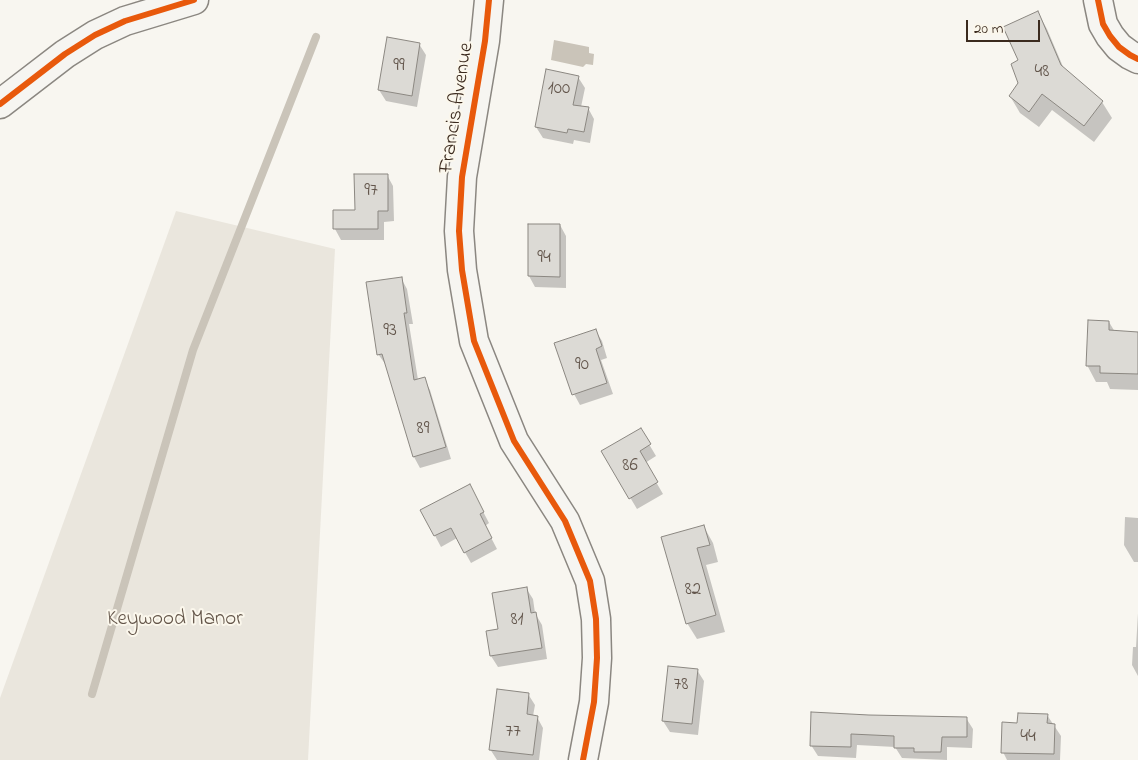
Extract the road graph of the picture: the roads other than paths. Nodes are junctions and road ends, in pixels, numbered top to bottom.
1 (194, 0) edge
2 (489, 0) edge
3 (1098, 0) edge
4 (1138, 59) edge
5 (0, 104) edge
6 (588, 759) edge

1 - 5 street
2 - 6 street, Francis Avenue
3 - 4 street

